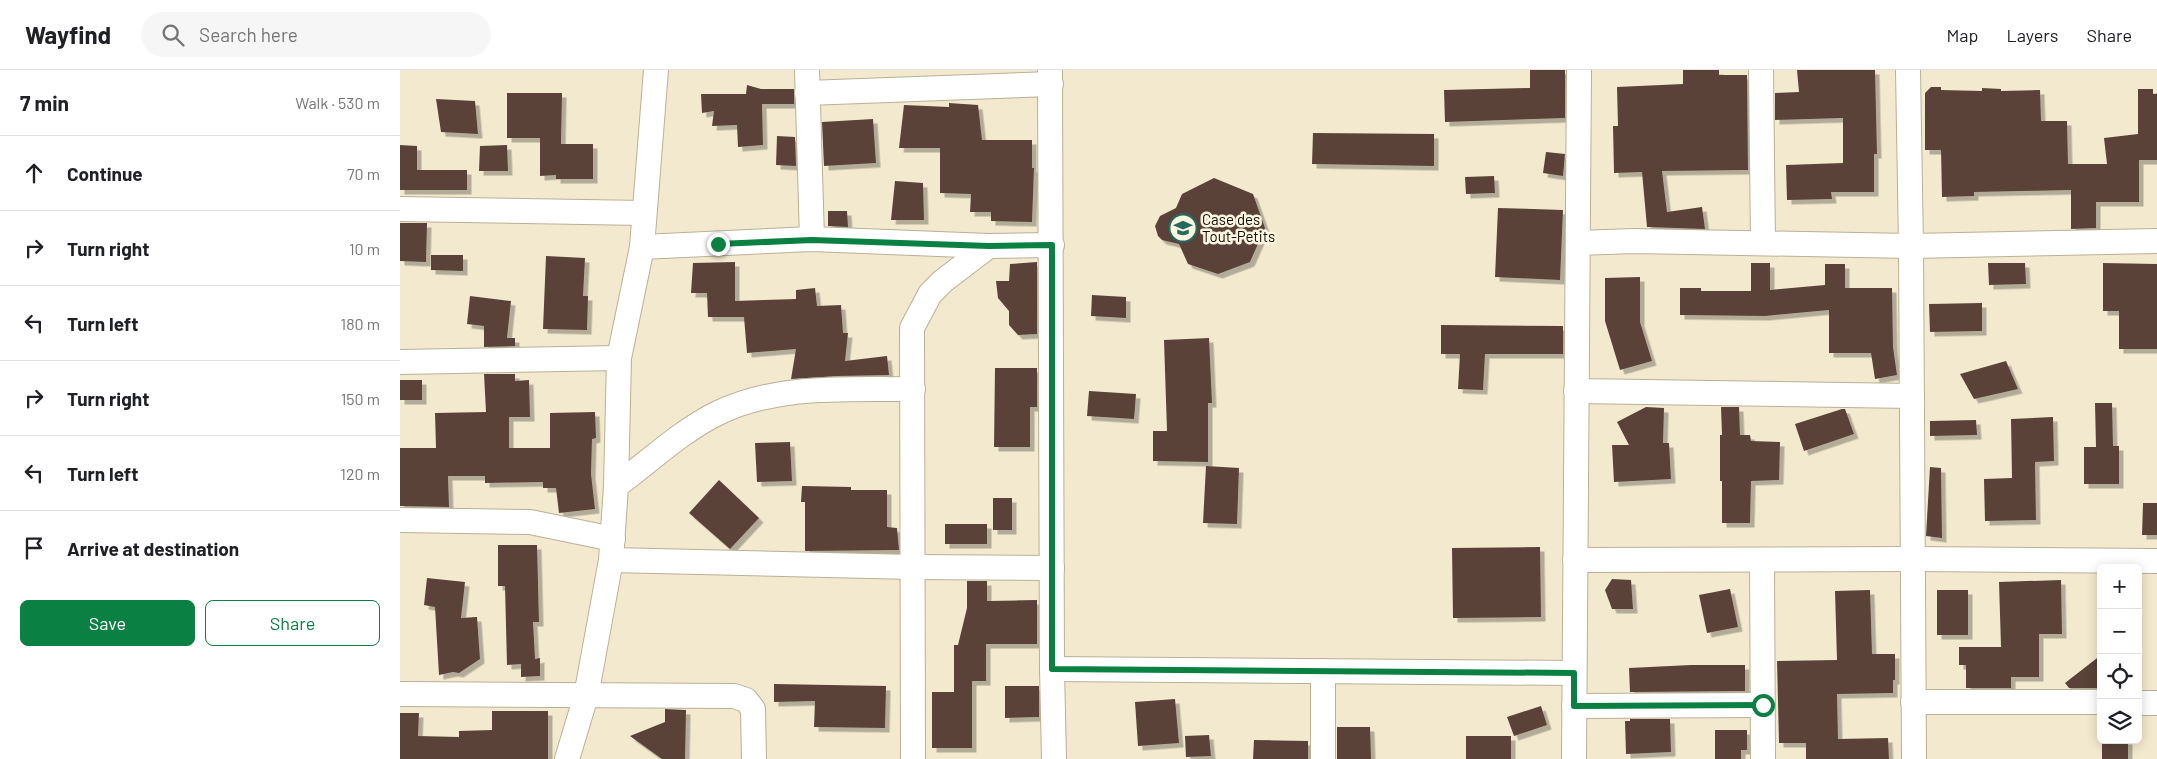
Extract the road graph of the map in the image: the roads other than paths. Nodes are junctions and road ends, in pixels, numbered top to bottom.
1 (656, 70) edge
2 (1579, 70) edge
3 (1760, 70) edge
4 (1908, 70) edge
5 (1051, 77) edge
6 (808, 81) edge
7 (400, 209) edge
8 (644, 213) junction
9 (812, 240) junction
10 (2157, 241) edge
11 (1578, 243) junction
12 (1763, 243) junction
13 (1052, 245) junction
14 (989, 246) junction
15 (1911, 246) junction
16 (642, 247) junction
17 (619, 358) junction
18 (400, 362) edge
19 (912, 389) junction
20 (1576, 391) junction
21 (1912, 396) junction
22 (616, 486) junction
23 (400, 520) edge
24 (612, 549) junction
25 (1913, 559) junction
26 (1575, 560) junction
27 (1762, 560) junction
28 (2157, 561) edge
29 (914, 567) junction
30 (1052, 568) junction
31 (1052, 669) junction
32 (1324, 671) junction
33 (1574, 673) junction
34 (400, 694) edge
35 (586, 696) junction
36 (1913, 702) junction
37 (2097, 702) edge
38 (2142, 703) edge
39 (2157, 703) edge
40 (1763, 705) junction
41 (1574, 706) junction
42 (567, 759) edge
43 (754, 759) edge
44 (913, 759) edge
45 (1054, 759) edge
46 (1323, 759) edge
47 (1574, 759) edge
48 (1763, 759) edge
49 (1914, 759) edge

1 - 8 street
2 - 11 street
3 - 12 street
4 - 15 street
5 - 6 street
5 - 13 street
6 - 9 street
7 - 8 street
8 - 16 street
9 - 14 street
9 - 16 street
10 - 15 street
11 - 12 street
11 - 20 street
12 - 15 street
13 - 14 street
13 - 30 street
14 - 19 street
15 - 21 street
16 - 17 street
17 - 18 street
17 - 22 street
19 - 22 street
19 - 29 street
20 - 21 street
20 - 26 street
21 - 25 street
22 - 24 street
23 - 24 street
24 - 29 street
24 - 35 street
25 - 27 street
25 - 28 street
25 - 36 street
26 - 27 street
26 - 33 street
27 - 40 street
29 - 30 street
29 - 44 street
30 - 31 street
31 - 32 street
31 - 45 street
32 - 33 street
32 - 46 street
33 - 41 street
34 - 35 street
35 - 42 street
35 - 43 street
36 - 37 street
36 - 49 street
38 - 39 street
40 - 41 street
40 - 48 street
41 - 47 street

